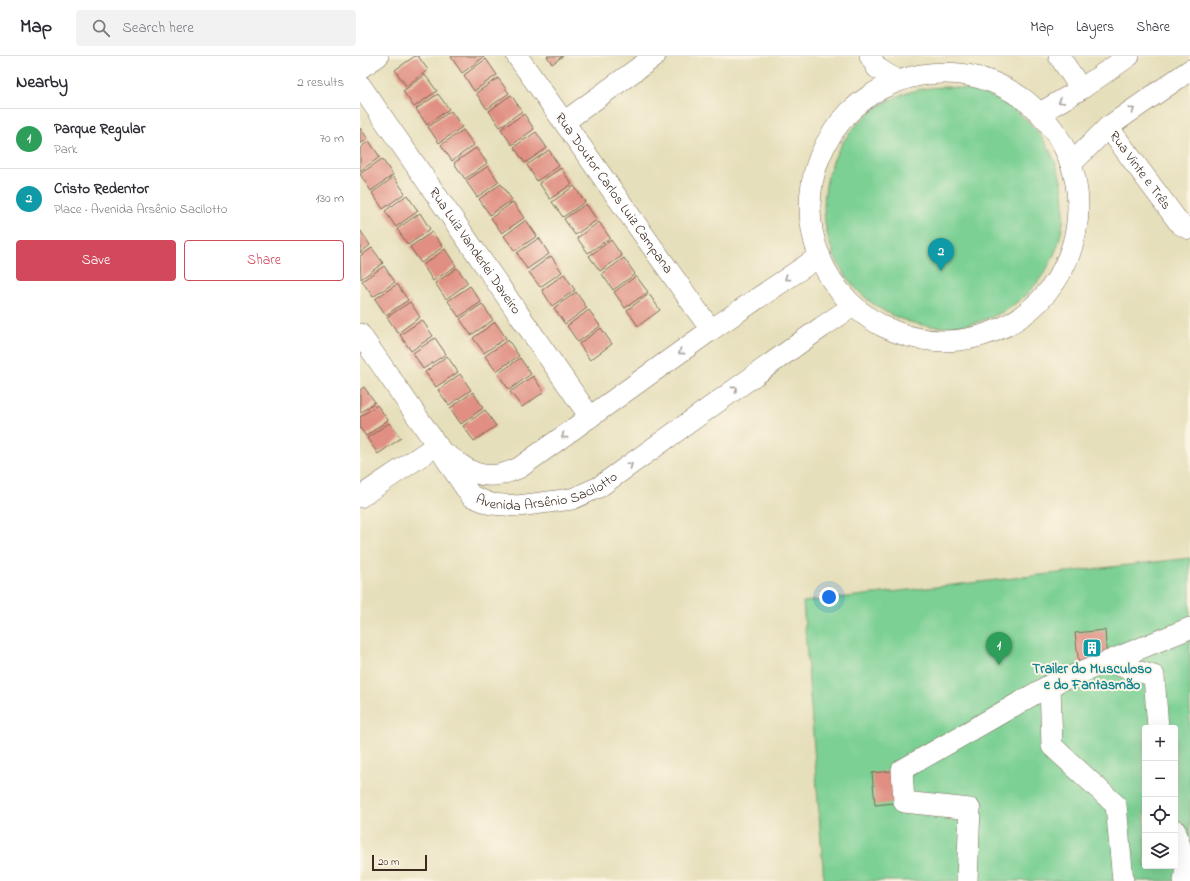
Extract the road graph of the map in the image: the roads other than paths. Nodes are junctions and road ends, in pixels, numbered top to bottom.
1 (378, 56) edge
2 (517, 56) edge
3 (655, 56) edge
4 (1059, 56) edge
5 (1129, 56) edge
6 (873, 62) edge
7 (360, 68) edge
8 (1190, 70) edge
9 (360, 85) edge
10 (888, 85) junction
11 (1081, 89) junction
12 (1040, 113) junction
13 (564, 122) junction
14 (1108, 127) junction
15 (1071, 164) junction
16 (1190, 229) edge
17 (820, 256) junction
18 (853, 306) junction
19 (711, 330) junction
20 (360, 334) edge
21 (590, 417) junction
22 (440, 449) junction
23 (519, 468) junction
24 (360, 497) edge
25 (518, 506) junction
26 (1190, 628) edge
27 (1108, 662) junction
28 (1050, 685) junction
29 (1158, 725) edge
30 (1176, 833) edge
31 (967, 881) edge
32 (1123, 881) edge
33 (1184, 881) edge

1 - 7 street
2 - 13 street, Rua Doutor Carlos Luiz Campana
3 - 13 street
4 - 11 street
5 - 11 street
6 - 10 street
14 -> 8 street
9 - 21 street, Rua Luiz Vanderlei Daveiro
10 - 12 street
10 - 17 street
11 -> 12 street
12 - 15 street
13 - 19 street, Rua Doutor Carlos Luiz Campana
14 - 15 street
14 - 16 street, Rua Vinte e Três
15 - 18 street
17 - 18 street
17 -> 19 street, Avenida Arsênio Sacilotto
25 -> 18 street, Avenida Arsênio Sacilotto
19 -> 21 street, Avenida Arsênio Sacilotto
20 - 22 street
21 -> 23 street, Avenida Arsênio Sacilotto
22 - 23 street, Avenida Arsênio Sacilotto
22 - 24 street
22 - 25 street, Avenida Arsênio Sacilotto
23 - 25 street
26 - 27 street
27 - 28 street
27 - 29 street
28 - 31 street
28 - 32 street
30 - 33 street

